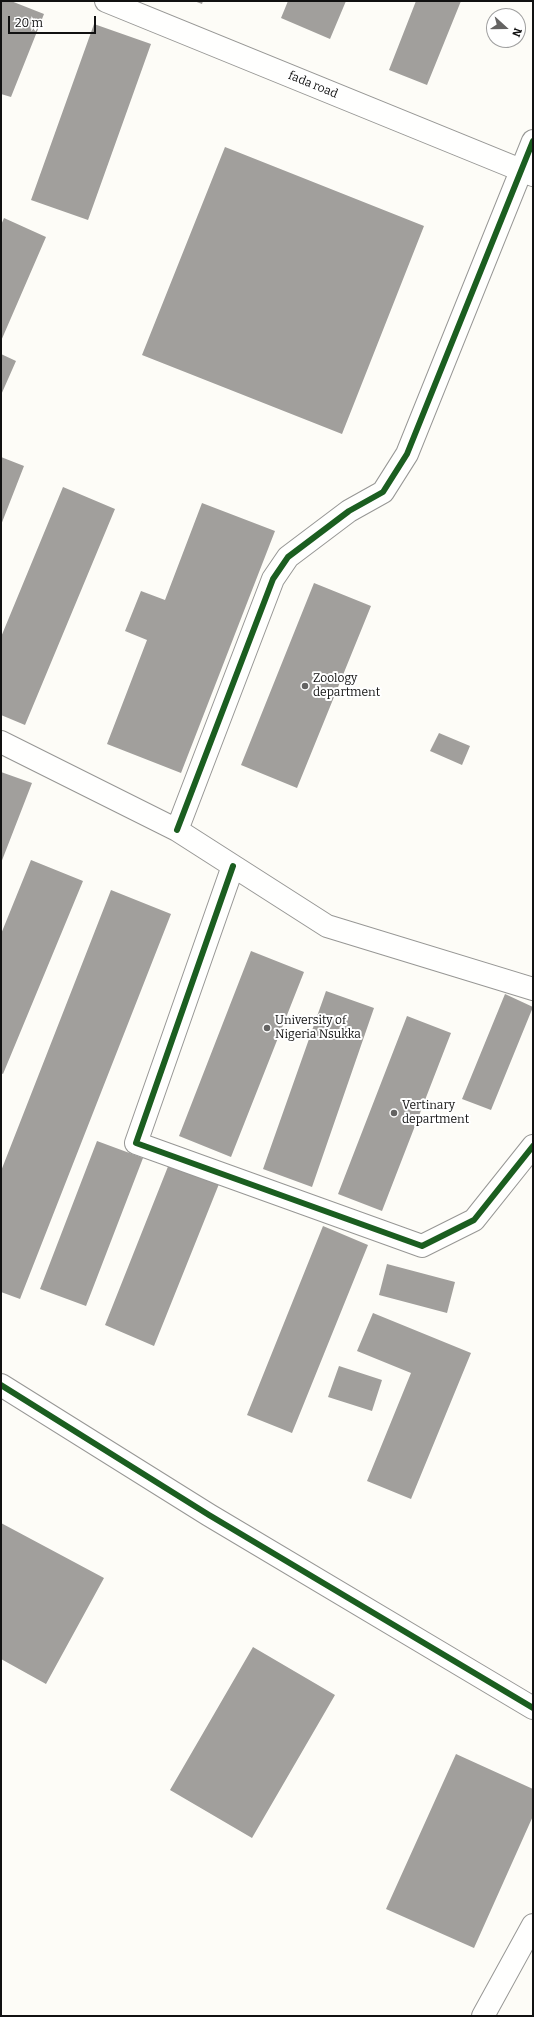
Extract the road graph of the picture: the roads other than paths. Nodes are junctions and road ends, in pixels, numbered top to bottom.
1 (106, 1) edge
2 (533, 141) edge
3 (527, 172) edge
4 (1, 742) edge
5 (176, 830) junction
6 (234, 866) junction
7 (533, 989) edge
8 (533, 1146) edge
9 (1, 1385) edge
10 (533, 1708) edge
11 (533, 1925) edge
12 (483, 2016) edge

1 - 3 street, fada road
2 - 3 street
3 - 5 street
4 - 5 street
5 - 6 street
6 - 7 street
6 - 8 street
9 - 10 street
11 - 12 street

